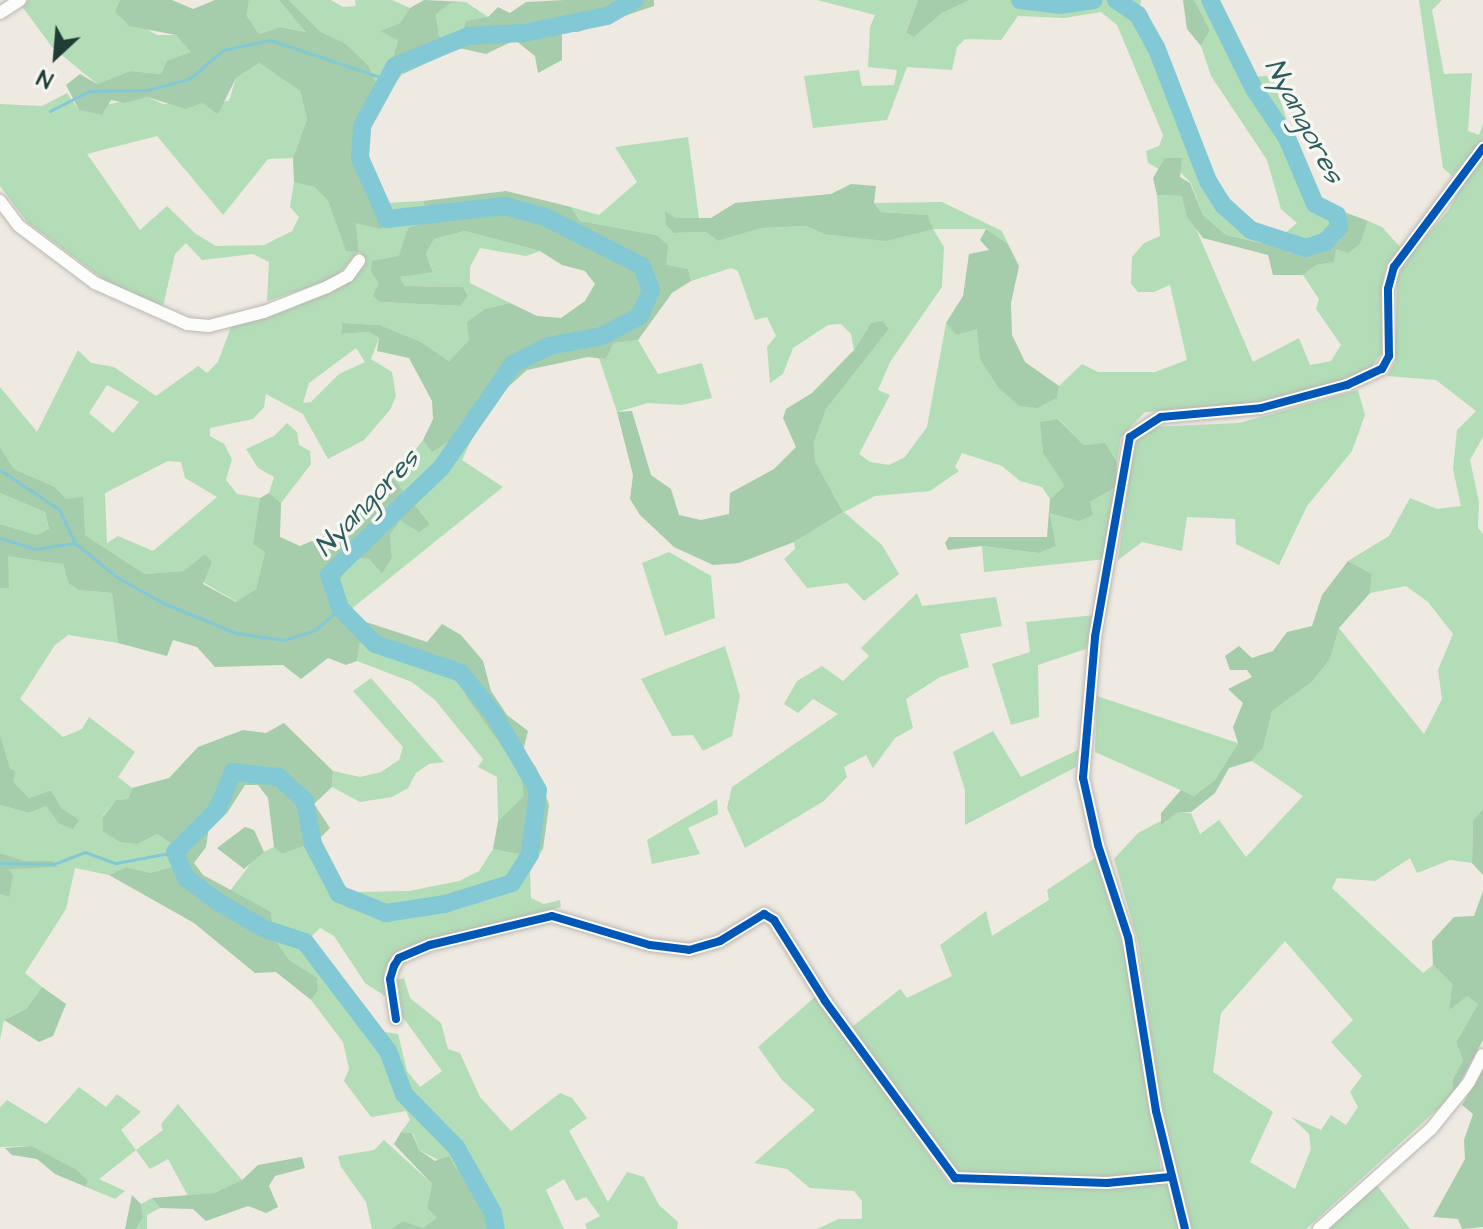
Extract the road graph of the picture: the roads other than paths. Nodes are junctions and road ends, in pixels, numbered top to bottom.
1 (20, 0) edge
2 (0, 13) edge
3 (1483, 148) edge
4 (0, 201) edge
5 (359, 261) dead end
6 (396, 1019) dead end
7 (1483, 1055) edge
8 (1170, 1177) junction
9 (1185, 1229) edge
10 (1319, 1229) edge

1 - 2 street
3 - 8 street
4 - 5 street
6 - 8 street
7 - 10 street
8 - 9 street

